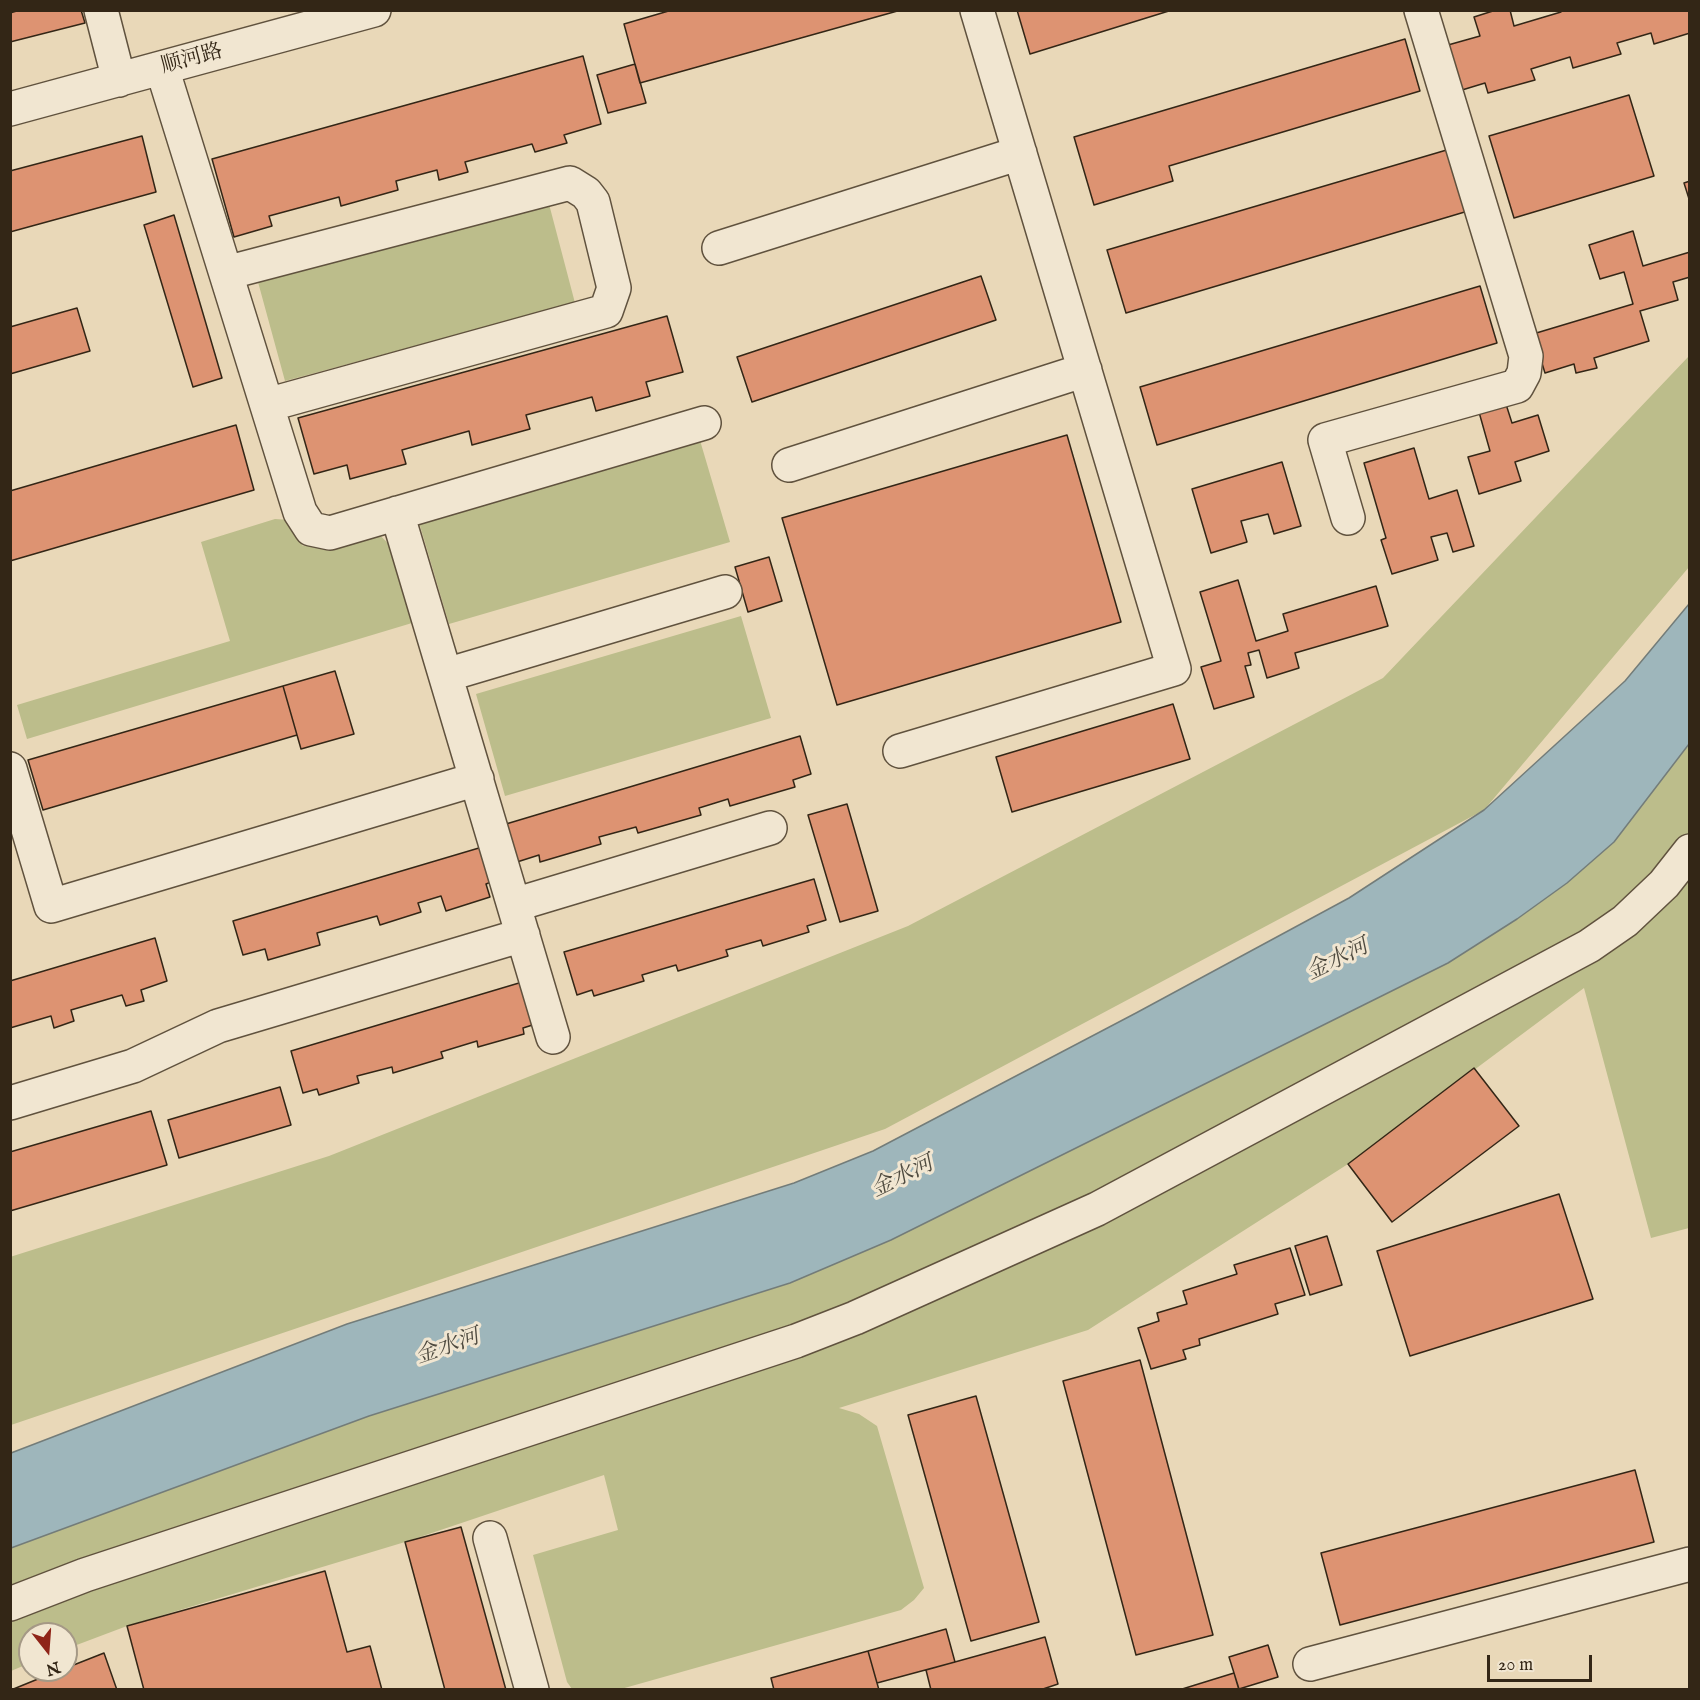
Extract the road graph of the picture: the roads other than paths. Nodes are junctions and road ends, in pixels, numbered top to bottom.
1 (101, 10) edge
2 (374, 10) edge
3 (977, 10) edge
4 (1421, 10) edge
5 (162, 68) junction
6 (119, 80) junction
7 (10, 109) edge
8 (1020, 153) junction
9 (719, 248) dead end
10 (226, 273) junction
11 (1085, 370) junction
12 (267, 405) junction
13 (704, 423) dead end
14 (789, 465) dead end
15 (397, 513) junction
16 (1348, 518) dead end
17 (725, 592) dead end
18 (446, 675) junction
19 (900, 751) dead end
20 (10, 769) edge
21 (477, 779) junction
22 (770, 828) dead end
23 (1689, 851) edge
24 (519, 920) junction
25 (553, 1037) dead end
26 (10, 1103) edge
27 (490, 1539) dead end
28 (1689, 1564) edge
29 (10, 1604) edge
30 (1310, 1664) dead end
31 (532, 1689) edge

1 - 6 street
2 - 5 street, 顺河路
3 - 8 street
4 - 16 street
5 - 6 street, 顺河路
5 - 10 street
6 - 7 street, 顺河路
8 - 9 street
8 - 11 street
10 - 12 street
10 - 12 street
11 - 14 street
11 - 19 street
12 - 15 street
13 - 15 street
15 - 18 street
17 - 18 street
18 - 21 street
20 - 21 street
21 - 24 street
22 - 24 street
23 - 29 street
24 - 25 street
24 - 26 street
27 - 31 street
28 - 30 street

